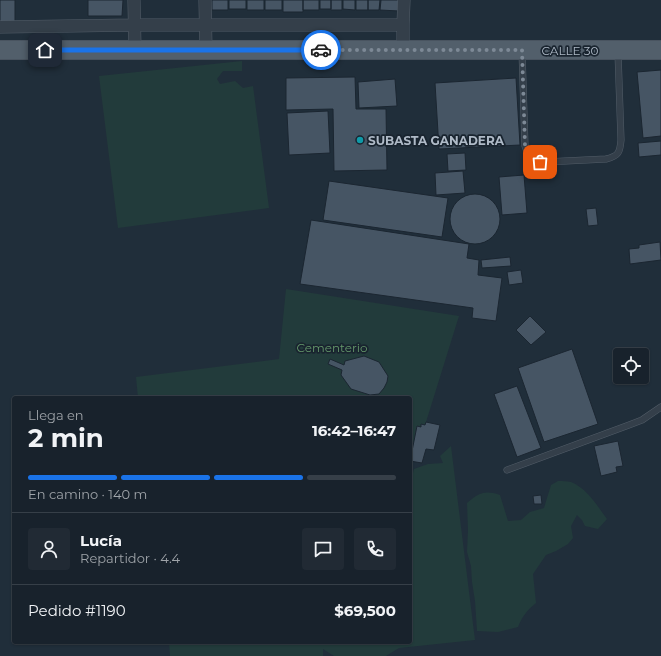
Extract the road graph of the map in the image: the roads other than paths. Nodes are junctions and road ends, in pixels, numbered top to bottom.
1 (134, 0) edge
2 (205, 0) edge
3 (404, 0) edge
4 (135, 25) junction
5 (206, 25) junction
6 (403, 25) junction
7 (0, 27) edge
8 (0, 50) edge
9 (135, 50) junction
10 (206, 50) junction
11 (404, 50) junction
12 (522, 50) junction
13 (618, 50) junction
14 (661, 50) edge
15 (661, 407) edge
16 (507, 470) dead end

1 - 4 street
2 - 5 street
3 - 6 street
4 - 5 street
4 - 7 street
4 - 9 street
5 - 6 street
5 - 10 street
6 - 11 street
8 - 9 main road, CALLE 30
9 - 10 main road, CALLE 30
10 - 11 main road, CALLE 30
11 - 12 main road, CALLE 30
12 - 13 main road, CALLE 30
12 - 13 lane
13 - 14 main road, CALLE 30
15 - 16 lane

